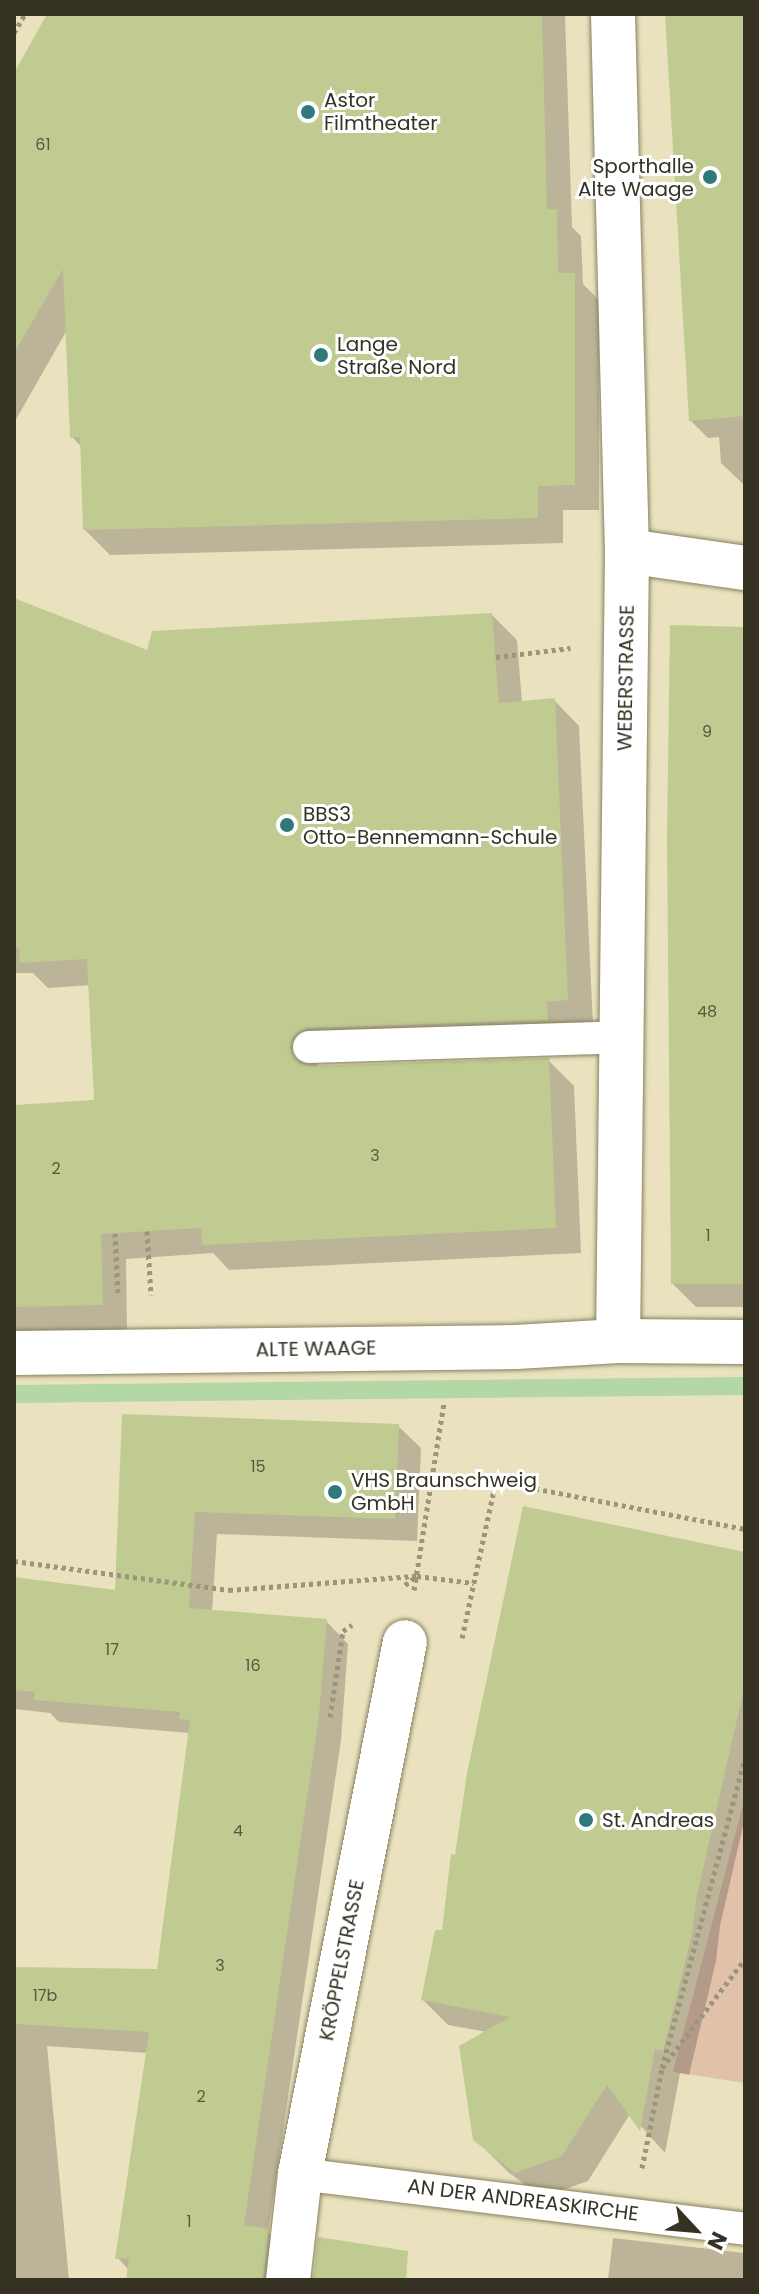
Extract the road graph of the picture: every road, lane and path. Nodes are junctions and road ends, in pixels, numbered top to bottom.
1 (25, 14) edge
2 (613, 14) edge
3 (14, 33) edge
4 (627, 551) junction
5 (745, 568) edge
6 (626, 644) junction
7 (496, 657) dead end
8 (621, 1037) junction
9 (309, 1047) dead end
10 (147, 1231) dead end
11 (115, 1233) dead end
12 (152, 1304) dead end
13 (118, 1306) dead end
14 (618, 1341) junction
15 (745, 1342) edge
16 (14, 1353) edge
17 (445, 1394) dead end
18 (745, 1529) edge
19 (14, 1561) edge
20 (417, 1576) junction
21 (405, 1642) dead end
22 (745, 1759) edge
23 (745, 1959) edge
24 (662, 2068) junction
25 (300, 2174) junction
26 (632, 2214) junction
27 (745, 2229) edge
28 (288, 2280) edge

1 - 3 path
2 - 4 street, WEBERSTRASSE
4 - 5 street
4 - 6 street, WEBERSTRASSE
6 - 7 path
6 - 8 street, WEBERSTRASSE
8 - 9 lane
8 - 14 street, WEBERSTRASSE
10 - 12 path
11 - 13 path
14 - 15 street, ALTE WAAGE
14 - 16 street, ALTE WAAGE
17 - 20 path
18 - 20 path
19 - 20 path
21 - 25 street, KRÖPPELSTRASSE
22 - 24 path
23 - 24 path
24 - 26 path
25 - 26 lane, AN DER ANDREASKIRCHE
25 - 28 street, KRÖPPELSTRASSE
26 - 27 lane, AN DER ANDREASKIRCHE

